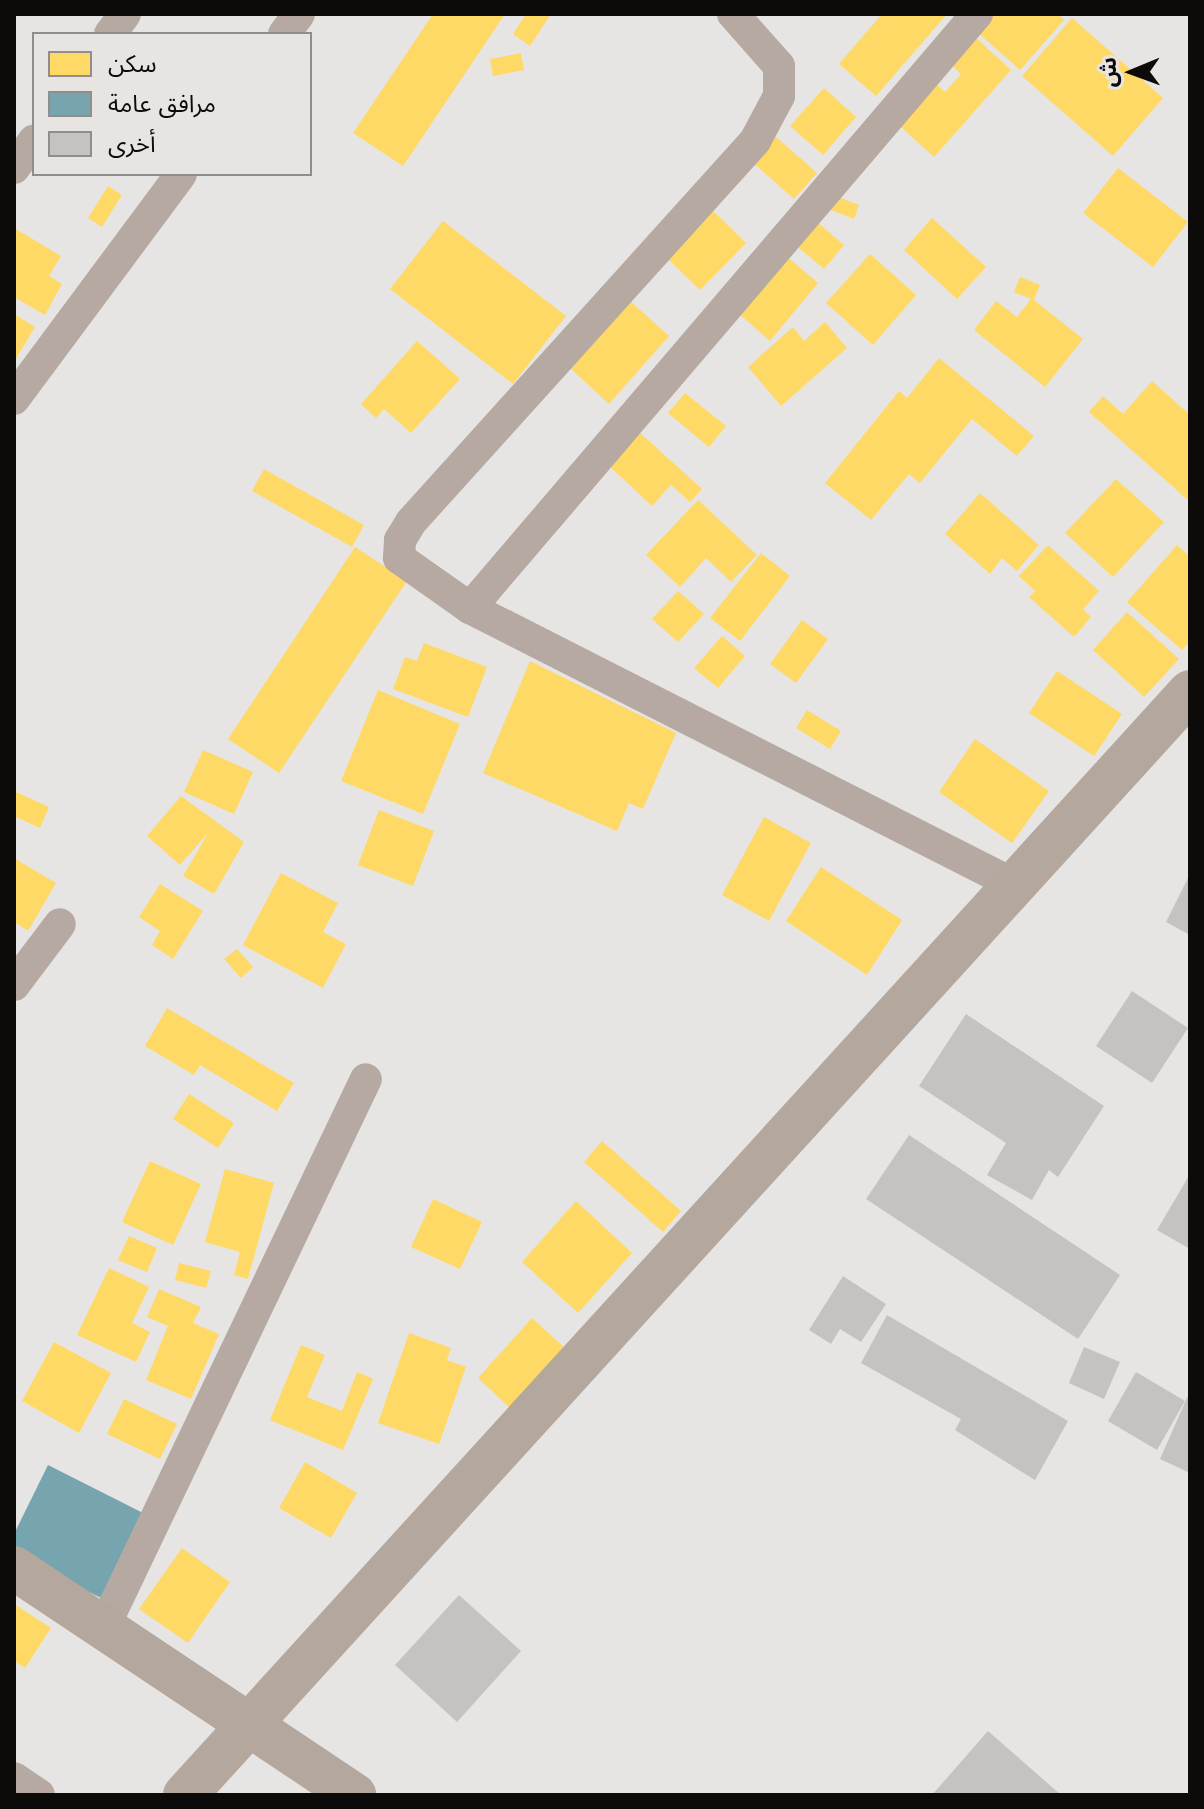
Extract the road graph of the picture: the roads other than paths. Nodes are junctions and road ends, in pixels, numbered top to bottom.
1 (125, 14) edge
2 (299, 14) edge
3 (733, 14) edge
4 (977, 14) edge
5 (112, 32) edge
6 (286, 32) edge
7 (32, 143) edge
8 (14, 168) edge
9 (180, 176) edge
10 (14, 399) edge
11 (470, 608) junction
12 (1190, 692) edge
13 (1015, 885) junction
14 (60, 924) dead end
15 (14, 985) edge
16 (366, 1079) dead end
17 (14, 1568) edge
18 (104, 1627) junction
19 (251, 1726) junction
20 (14, 1778) edge
21 (39, 1795) edge
22 (185, 1795) edge
23 (354, 1795) edge

1 - 5 street
2 - 6 street
3 - 11 street
4 - 11 street
7 - 8 street
9 - 10 street
11 - 13 street
12 - 13 street
13 - 19 street
14 - 15 street
16 - 18 street
17 - 18 street
18 - 19 street
19 - 22 street
19 - 23 street
20 - 21 street

